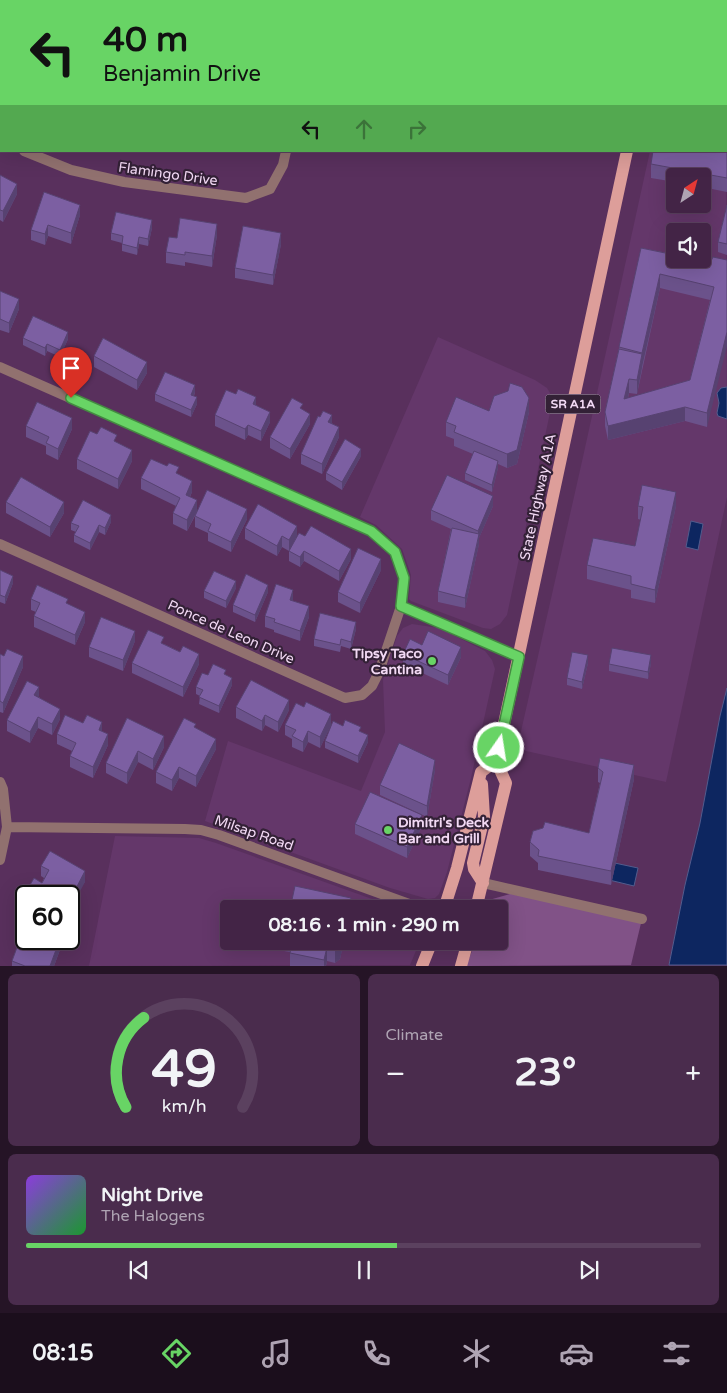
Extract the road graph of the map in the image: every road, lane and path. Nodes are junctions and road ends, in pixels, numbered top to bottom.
1 (26, 152) edge
2 (286, 152) edge
3 (627, 152) edge
4 (0, 366) edge
5 (0, 544) edge
6 (401, 606) junction
7 (519, 657) junction
8 (496, 761) junction
9 (481, 772) junction
10 (0, 782) edge
11 (7, 827) junction
12 (0, 860) edge
13 (482, 883) junction
14 (398, 900) edge
15 (447, 900) edge
16 (478, 900) edge
17 (642, 919) dead end
18 (428, 950) edge
19 (465, 950) edge
20 (422, 966) edge
21 (461, 966) edge

1 - 2 street, Flamingo Drive
3 - 7 main road, State Highway A1A / SR A1A
4 - 6 street, Ponce de Leon Drive
5 - 6 street, Ponce de Leon Drive
6 - 7 street
7 - 8 main road, State Highway A1A / SR A1A
8 - 9 main road
8 - 13 main road
9 - 13 main road
9 - 15 main road
10 - 11 street
11 - 12 street
11 - 14 street, Milsap Road
13 - 16 main road
13 - 17 street
18 - 20 main road
19 - 21 main road

